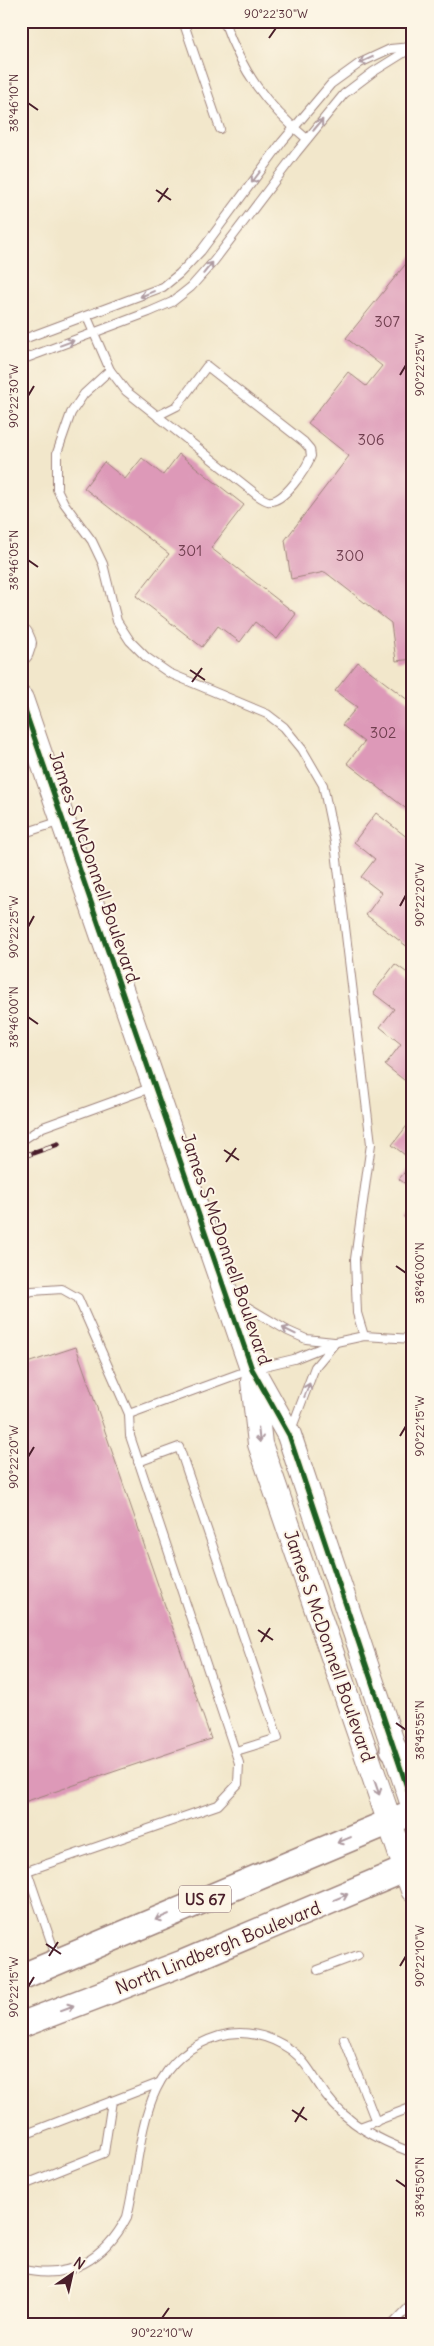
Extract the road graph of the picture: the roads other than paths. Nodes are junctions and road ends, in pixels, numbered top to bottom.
1 (183, 21) edge
2 (224, 21) edge
3 (413, 47) edge
4 (294, 128) junction
5 (220, 129) dead end
6 (307, 139) junction
7 (87, 317) junction
8 (93, 333) junction
9 (21, 340) edge
10 (21, 360) edge
11 (110, 370) junction
12 (157, 416) junction
13 (21, 636) edge
14 (21, 652) edge
15 (21, 699) edge
16 (63, 820) junction
17 (21, 834) edge
18 (154, 1086) junction
19 (21, 1141) edge
20 (226, 1294) junction
21 (21, 1295) edge
22 (364, 1336) junction
23 (413, 1339) edge
24 (336, 1342) junction
25 (252, 1369) junction
26 (129, 1414) junction
27 (289, 1435) junction
28 (138, 1462) junction
29 (393, 1748) junction
30 (236, 1751) junction
31 (413, 1767) edge
32 (413, 1805) edge
33 (413, 1812) edge
34 (389, 1821) junction
35 (24, 1872) edge
36 (410, 1875) edge
37 (358, 1955) dead end
38 (58, 1961) junction
39 (318, 1970) dead end
40 (21, 1977) edge
41 (21, 2025) edge
42 (344, 2039) dead end
43 (160, 2083) junction
44 (112, 2101) junction
45 (413, 2107) edge
46 (376, 2122) junction
47 (360, 2127) junction
48 (21, 2136) edge
49 (413, 2153) edge
50 (21, 2186) edge
51 (21, 2268) edge
52 (413, 2303) edge
53 (392, 2325) edge

1 - 5 lane
2 - 4 lane
3 -> 4 lane
6 -> 3 lane
4 - 6 lane
4 -> 7 lane
8 -> 6 lane
7 - 8 lane
7 - 9 lane
10 -> 8 lane
8 - 11 lane
11 - 12 lane
11 - 22 lane
12 - 12 lane
13 - 14 main road
15 - 16 main road, James S McDonnell Boulevard
16 - 17 lane
16 - 18 main road, James S McDonnell Boulevard
18 - 19 lane
18 - 20 main road, James S McDonnell Boulevard
24 -> 20 lane
20 - 25 main road, James S McDonnell Boulevard
21 - 26 lane
22 - 23 lane
22 - 24 lane
24 - 25 lane
27 -> 24 lane
25 - 26 lane
25 - 27 main road, James S McDonnell Boulevard
25 -> 34 main road, James S McDonnell Boulevard
26 - 28 lane
27 - 29 main road, James S McDonnell Boulevard
28 - 30 lane
28 - 30 lane
29 - 31 highway
29 - 32 main road, James S McDonnell Boulevard
30 - 35 lane
33 - 34 highway, US 67
34 - 36 main road, James S McDonnell Boulevard
34 -> 38 highway, US 67
35 - 38 lane
41 -> 36 highway, North Lindbergh Boulevard
37 - 39 lane
38 - 40 highway, US 67
42 - 46 lane
43 - 44 lane
43 - 47 lane
43 - 51 lane
44 - 48 lane
44 - 50 lane
45 - 46 lane
46 - 47 lane
47 - 49 lane
52 - 53 lane

